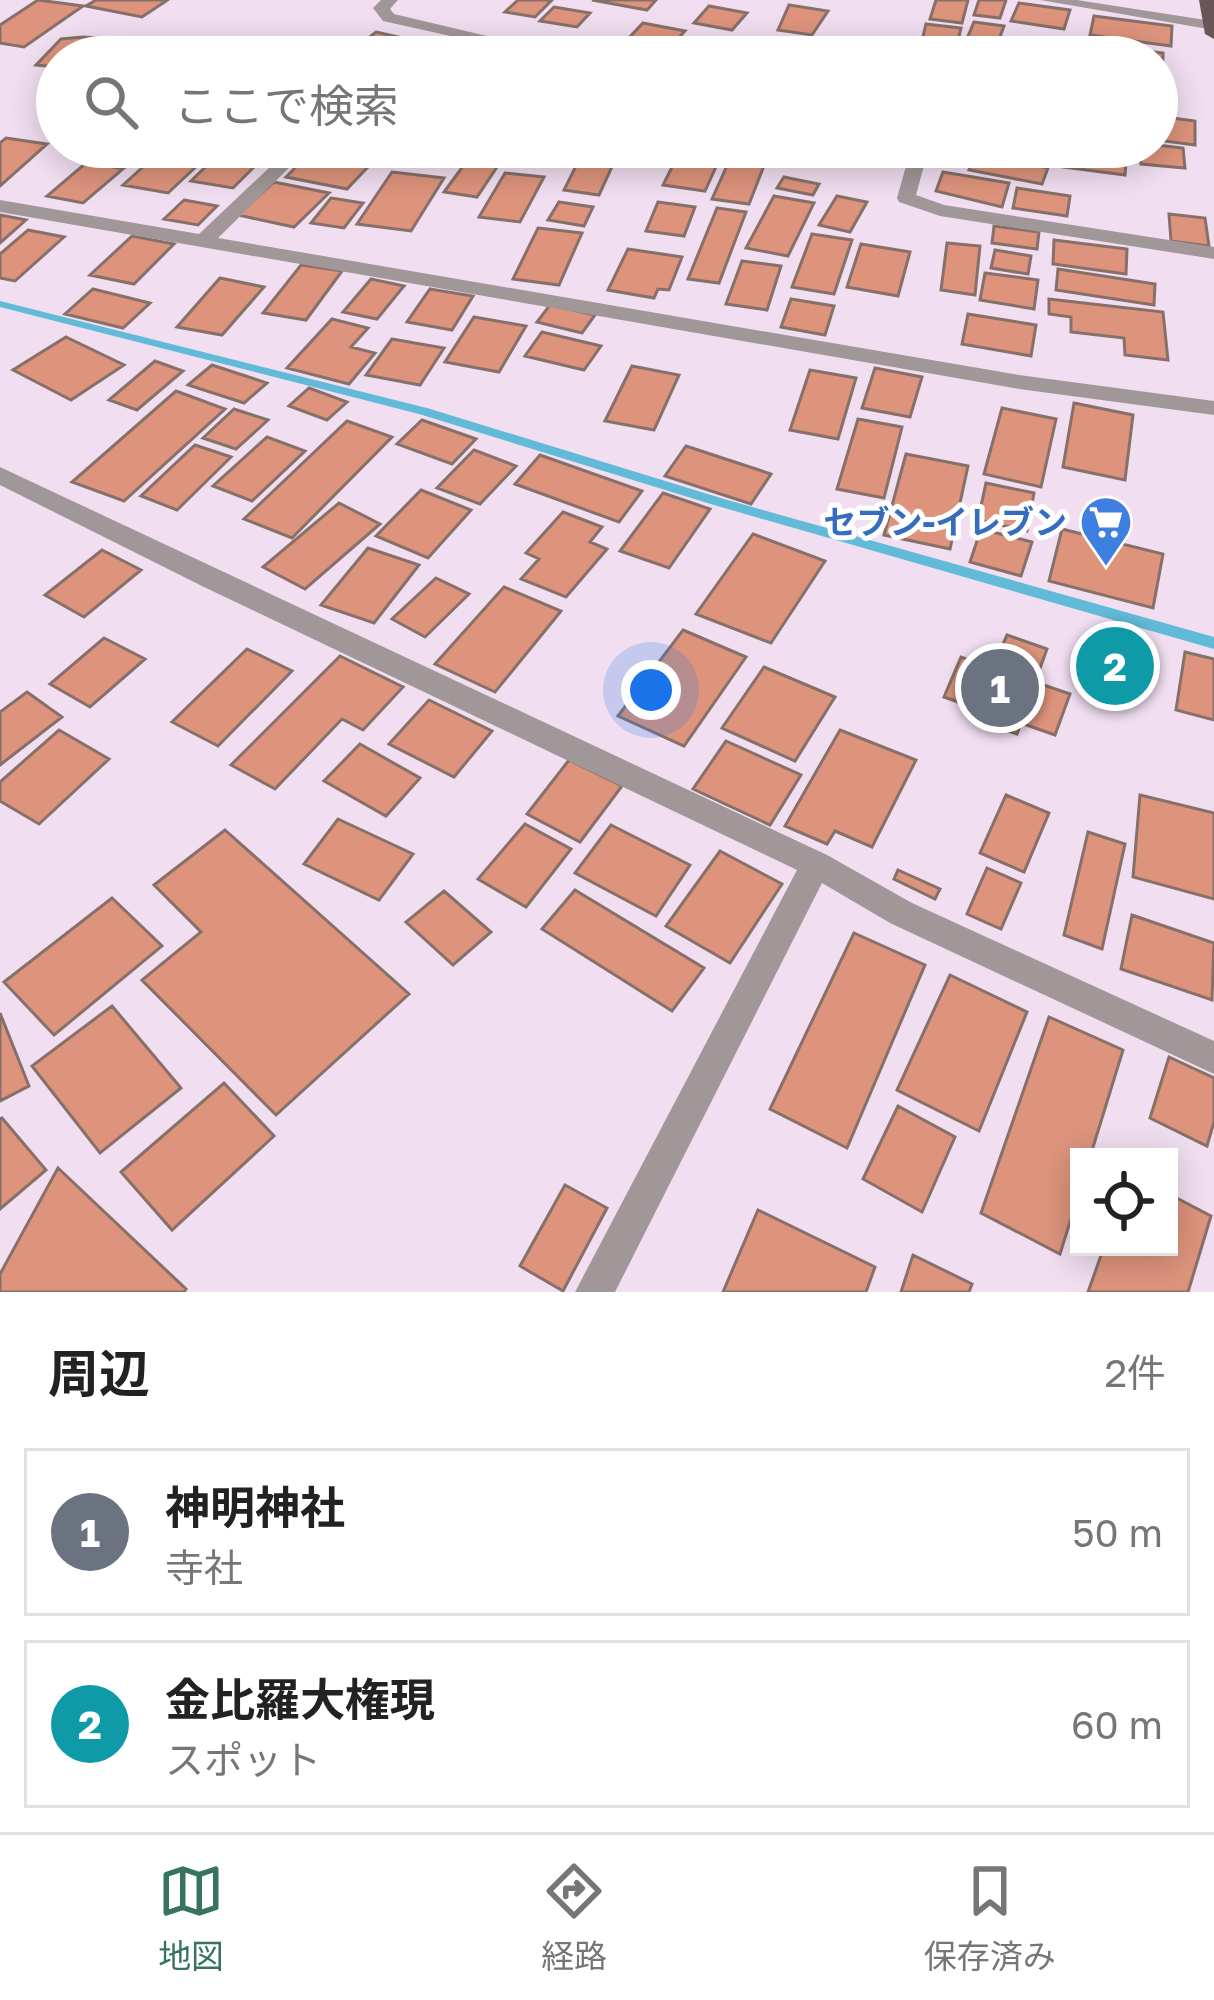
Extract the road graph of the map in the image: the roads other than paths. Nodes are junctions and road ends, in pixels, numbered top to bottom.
1 (390, 0) edge
2 (1048, 0) edge
3 (1208, 0) edge
4 (1213, 30) edge
5 (471, 36) edge
6 (279, 168) edge
7 (914, 168) edge
8 (0, 206) edge
9 (203, 241) junction
10 (1214, 253) edge
11 (1214, 408) edge
12 (0, 475) edge
13 (816, 864) junction
14 (1214, 1058) edge
15 (594, 1292) edge

1 - 5 lane
2 - 4 lane
3 - 4 main road
6 - 9 lane
7 - 10 lane
8 - 9 lane
9 - 11 lane
12 - 13 lane
13 - 14 lane
13 - 15 lane

